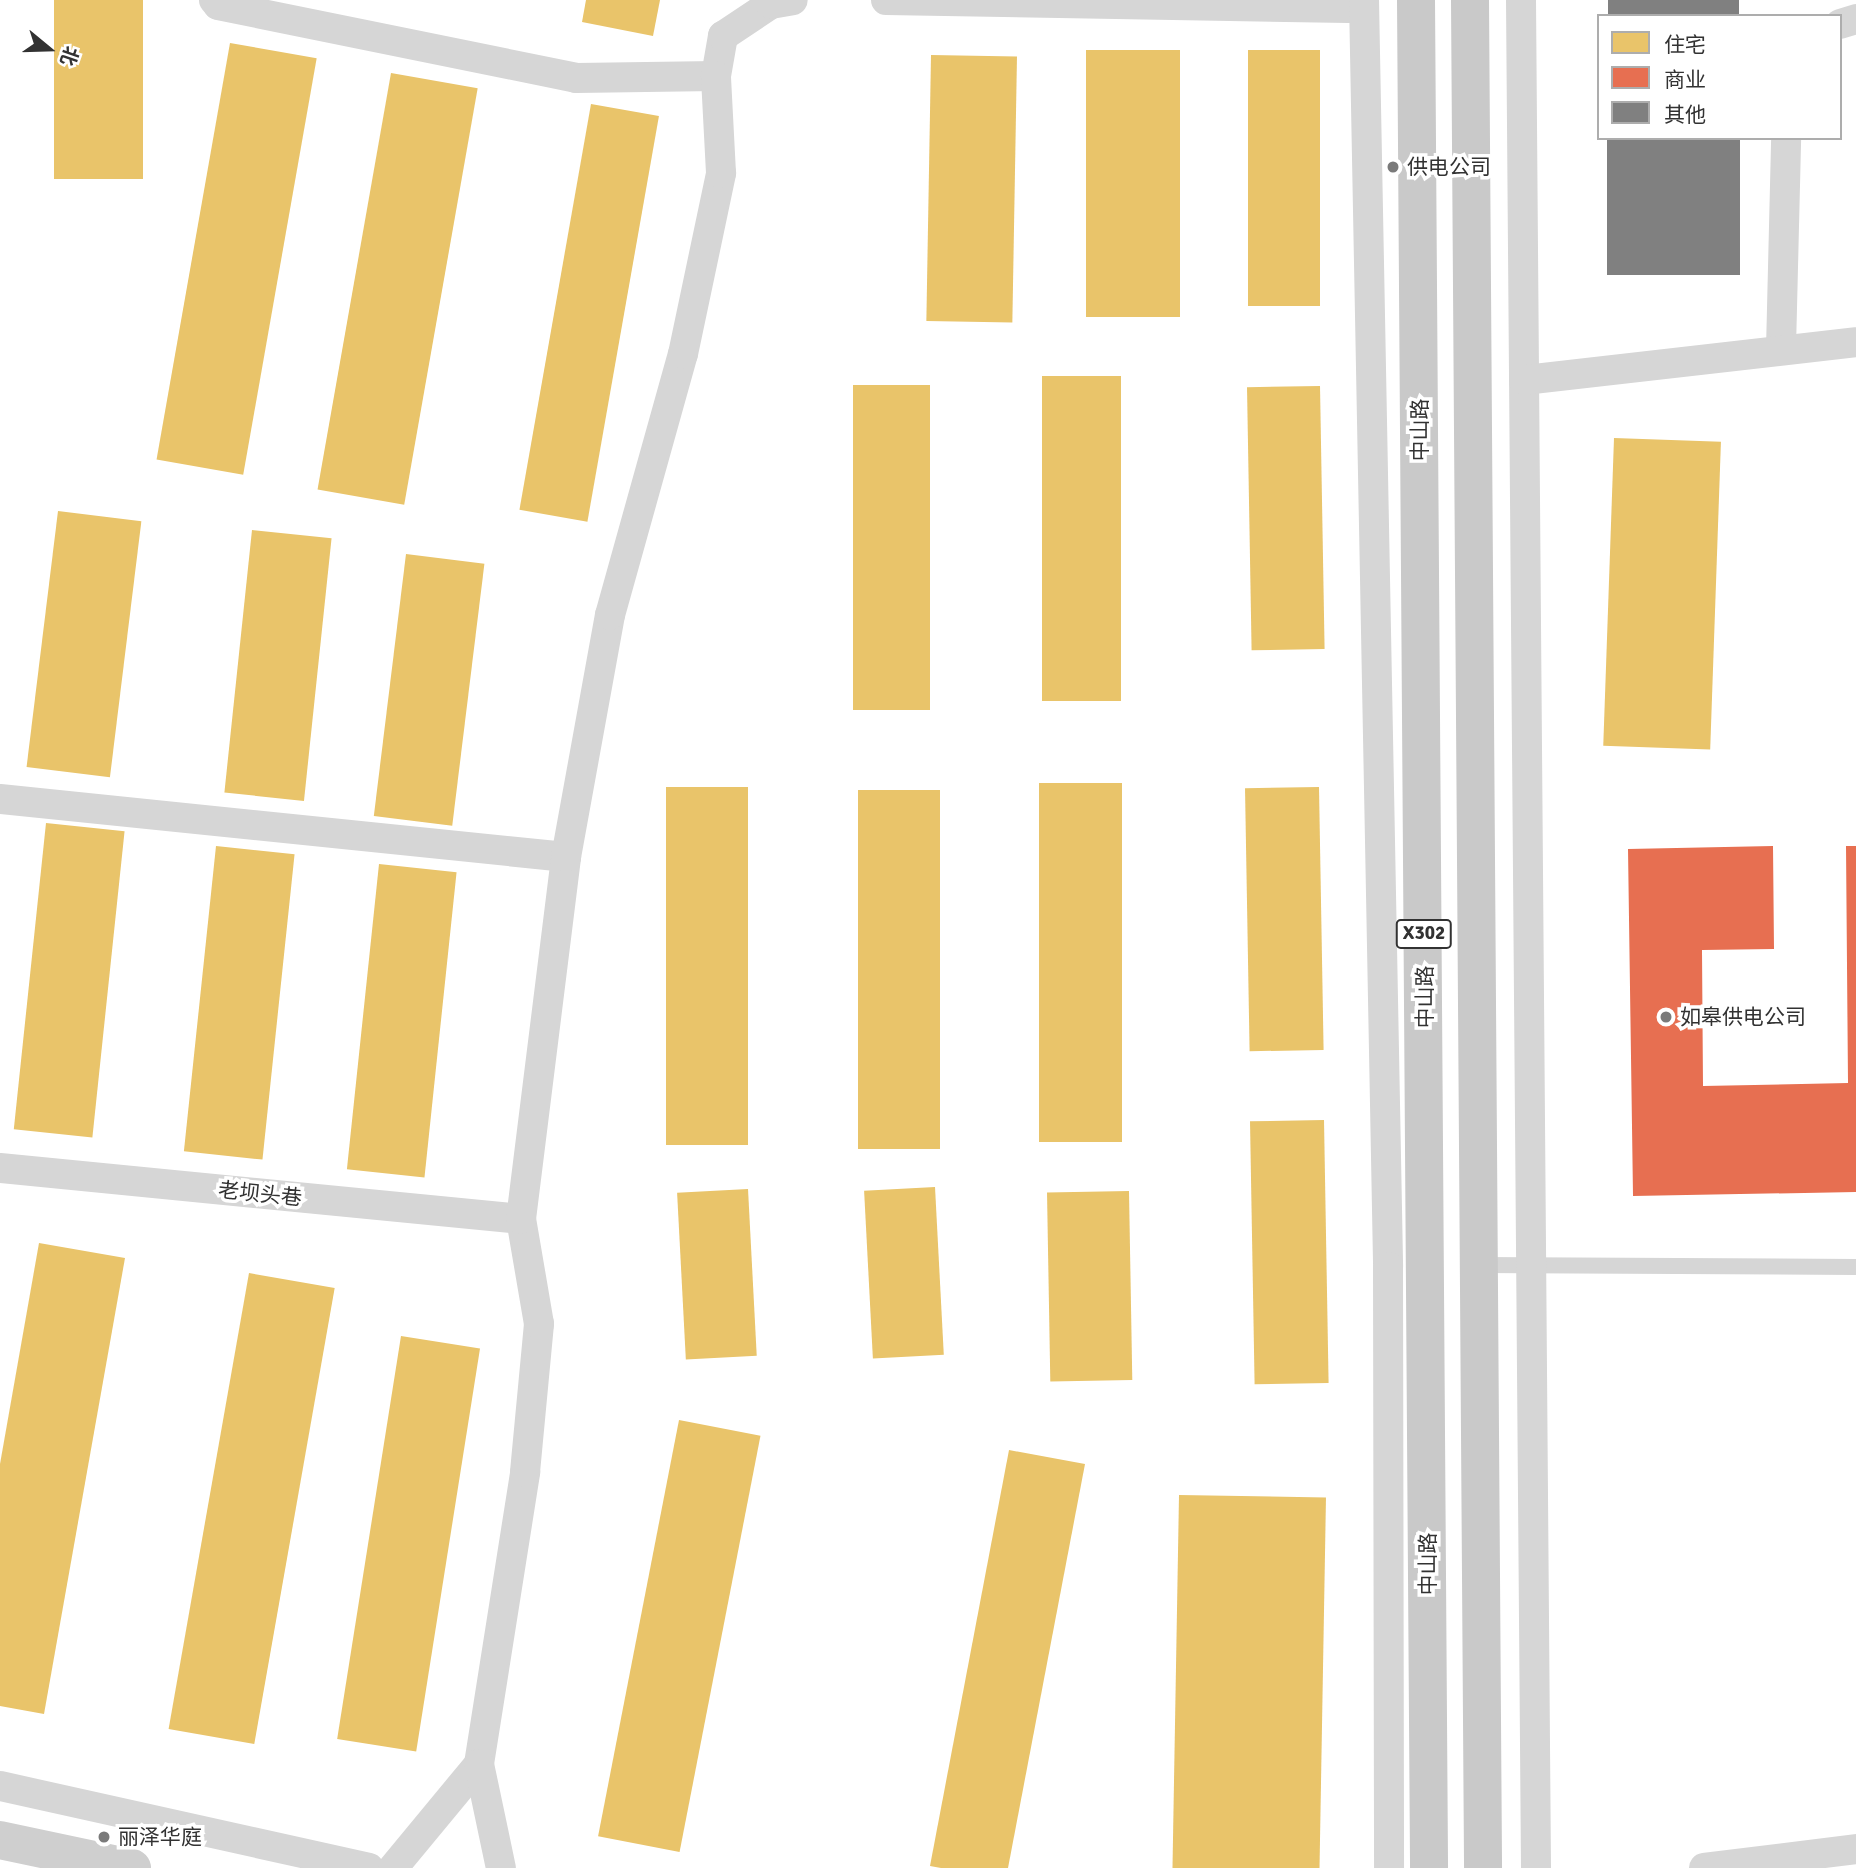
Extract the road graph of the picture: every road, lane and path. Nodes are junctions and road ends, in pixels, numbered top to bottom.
1 (214, 0) edge
2 (793, 0) edge
3 (886, 0) edge
4 (1416, 0) edge
5 (1471, 0) edge
6 (1521, 0) edge
7 (1364, 4) edge
8 (716, 76) junction
9 (1786, 140) edge
10 (1856, 342) edge
11 (1781, 349) junction
12 (1524, 380) junction
13 (0, 799) edge
14 (566, 857) junction
15 (0, 1168) edge
16 (521, 1219) junction
17 (1476, 1265) junction
18 (1534, 1265) junction
19 (1856, 1267) edge
20 (479, 1764) junction
21 (0, 1786) edge
22 (0, 1840) edge
23 (1856, 1849) edge
24 (132, 1868) edge
25 (369, 1868) edge
26 (393, 1868) edge
27 (501, 1868) edge
28 (1388, 1868) edge
29 (1429, 1868) edge
30 (1483, 1868) edge
31 (1536, 1868) edge
32 (1704, 1868) edge

1 - 8 street
2 - 8 street
3 - 7 street
4 - 29 main road, 中山路 / X302
5 - 17 main road, X302
6 - 12 street
7 - 28 street
8 - 14 street
9 - 11 street
10 - 11 street
11 - 12 street
12 - 18 street
13 - 14 street
14 - 16 street
15 - 16 street, 老坝头巷
16 - 20 street
17 - 18 lane
17 - 30 main road, X302
18 - 19 lane
18 - 31 street
20 - 26 street
20 - 27 street
21 - 25 street
22 - 24 main road
23 - 32 street

